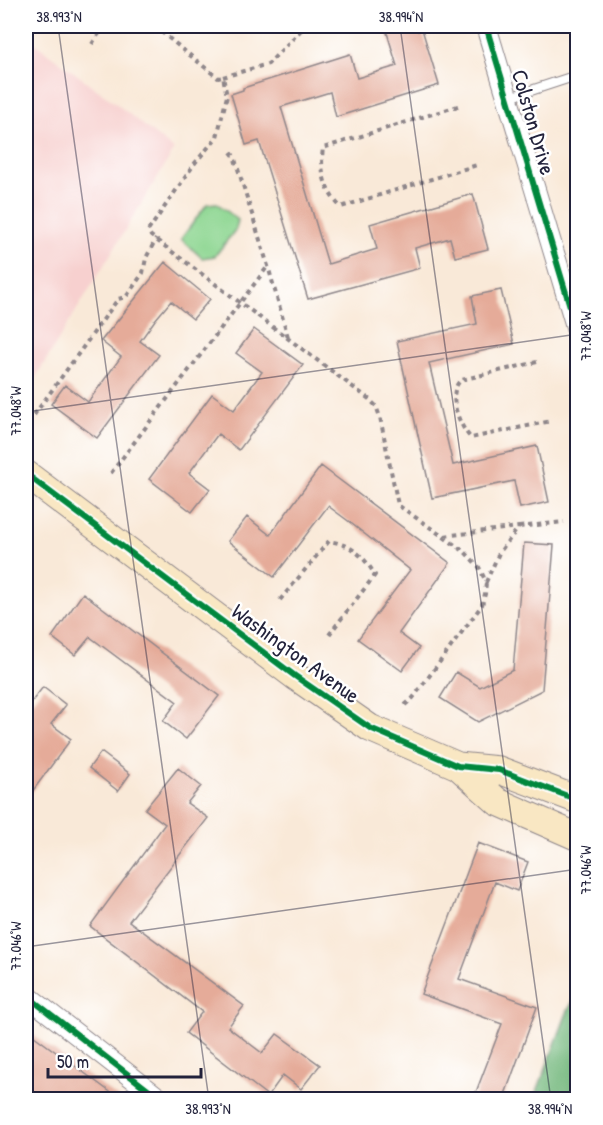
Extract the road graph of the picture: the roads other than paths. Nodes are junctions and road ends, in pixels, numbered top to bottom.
1 (486, 26) edge
2 (578, 75) edge
3 (508, 98) junction
4 (578, 333) edge
5 (26, 474) edge
6 (458, 766) junction
7 (578, 800) edge
8 (577, 835) edge
9 (26, 995) edge
10 (161, 1100) edge

1 - 3 street, Colston Drive
2 - 3 lane
3 - 4 street, Colston Drive
5 - 6 street, Washington Avenue
6 - 7 street, Washington Avenue
6 - 8 street, Washington Avenue
9 - 10 street

